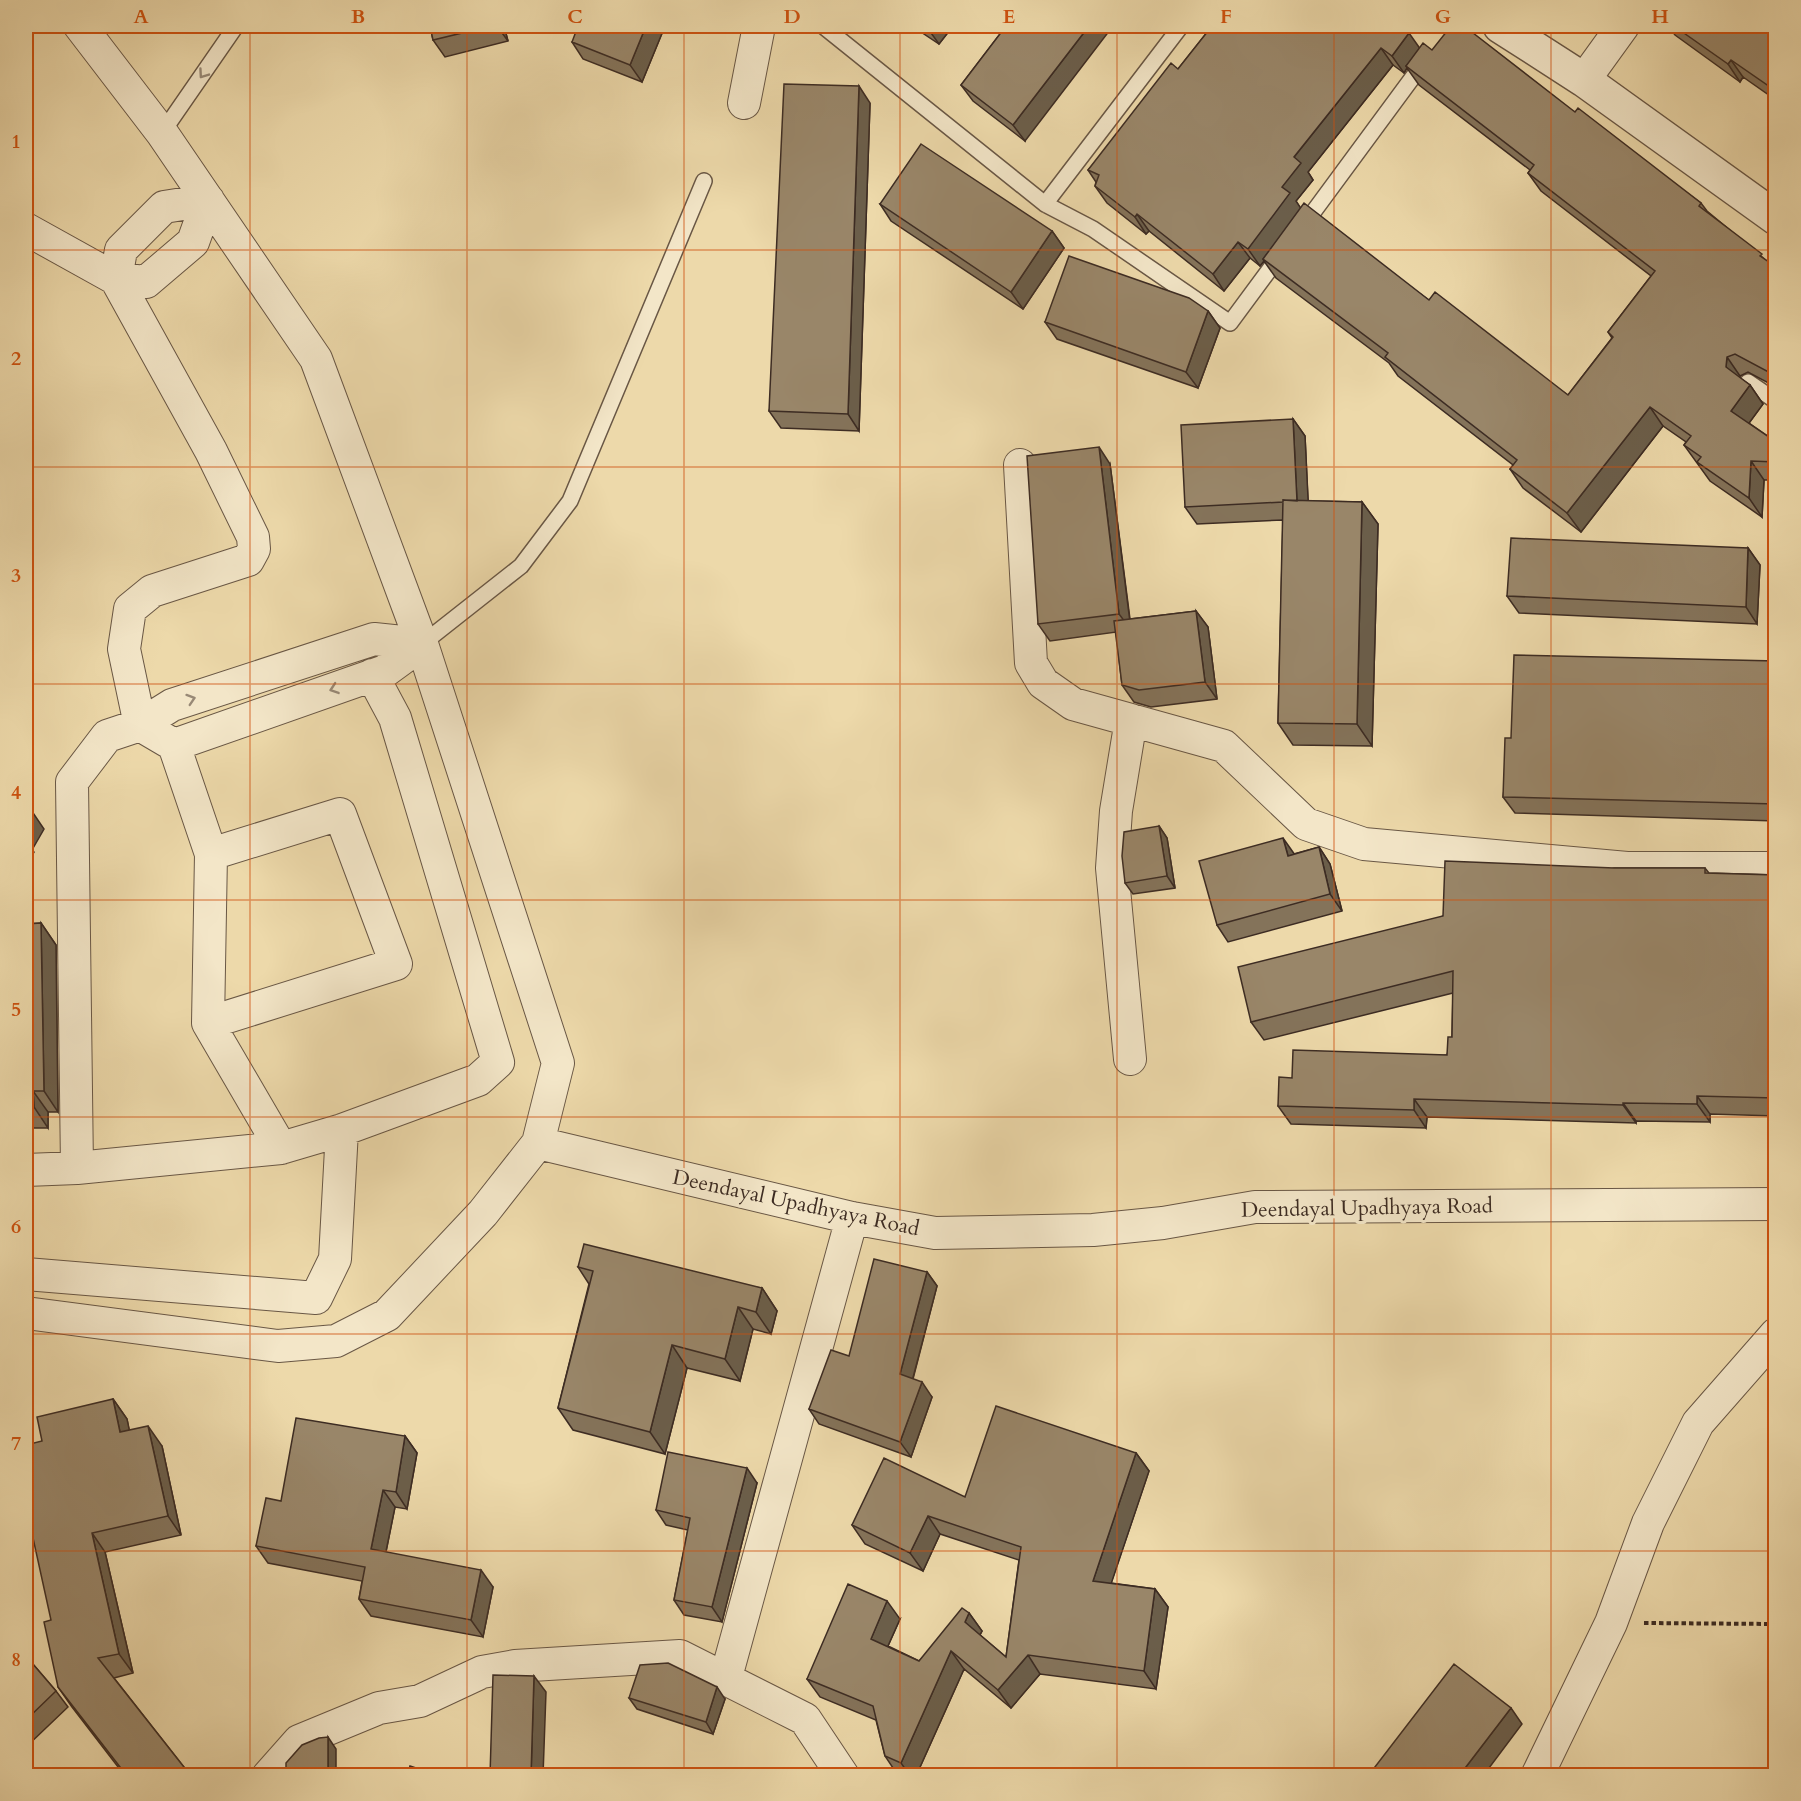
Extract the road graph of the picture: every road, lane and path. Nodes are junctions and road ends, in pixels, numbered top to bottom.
1 (81, 26) edge
2 (236, 26) edge
3 (759, 26) edge
4 (823, 26) edge
5 (1181, 26) edge
6 (1500, 26) edge
7 (1623, 26) edge
8 (1434, 48) edge
9 (1584, 80) junction
10 (744, 103) dead end
11 (162, 134) junction
12 (705, 181) dead end
13 (208, 200) junction
14 (1045, 204) junction
15 (1776, 218) edge
16 (26, 229) edge
17 (116, 279) junction
18 (1748, 382) edge
19 (1776, 401) edge
20 (1020, 465) dead end
21 (422, 644) junction
22 (372, 675) junction
23 (1131, 720) junction
24 (140, 725) junction
25 (174, 745) junction
26 (211, 854) junction
27 (1776, 868) edge
28 (208, 1023) junction
29 (1130, 1059) dead end
30 (342, 1130) junction
31 (538, 1143) junction
32 (281, 1148) junction
33 (77, 1168) junction
34 (26, 1170) edge
35 (1776, 1204) edge
36 (852, 1218) junction
37 (26, 1274) edge
38 (26, 1313) edge
39 (1776, 1334) edge
40 (1611, 1623) junction
41 (1776, 1624) edge
42 (726, 1677) junction
43 (268, 1776) edge
44 (843, 1776) edge
45 (1537, 1776) edge

1 - 11 street
2 -> 11 lane
3 - 10 street
4 - 14 lane
5 - 14 lane
6 - 9 street
7 - 9 street
8 - 14 lane
9 - 15 street
11 - 13 street
12 - 21 lane
13 - 17 street
13 - 17 street
13 - 21 street
16 - 17 street
17 - 24 street
18 - 19 lane
20 - 23 street
21 - 22 street
24 -> 21 street
21 - 31 street
22 -> 25 street
22 - 30 street
23 - 27 street
23 - 29 street
24 - 25 street
24 - 33 street
25 - 26 street
26 - 28 street
26 - 28 street
28 - 32 street
30 - 32 street
30 - 37 street
31 - 36 street, Deendayal Upadhyaya Road
31 - 38 street
32 - 33 street
33 - 34 street
35 - 36 street, Deendayal Upadhyaya Road
36 - 42 street
39 - 40 street
40 - 41 path
40 - 45 street
42 - 43 street
42 - 44 street

